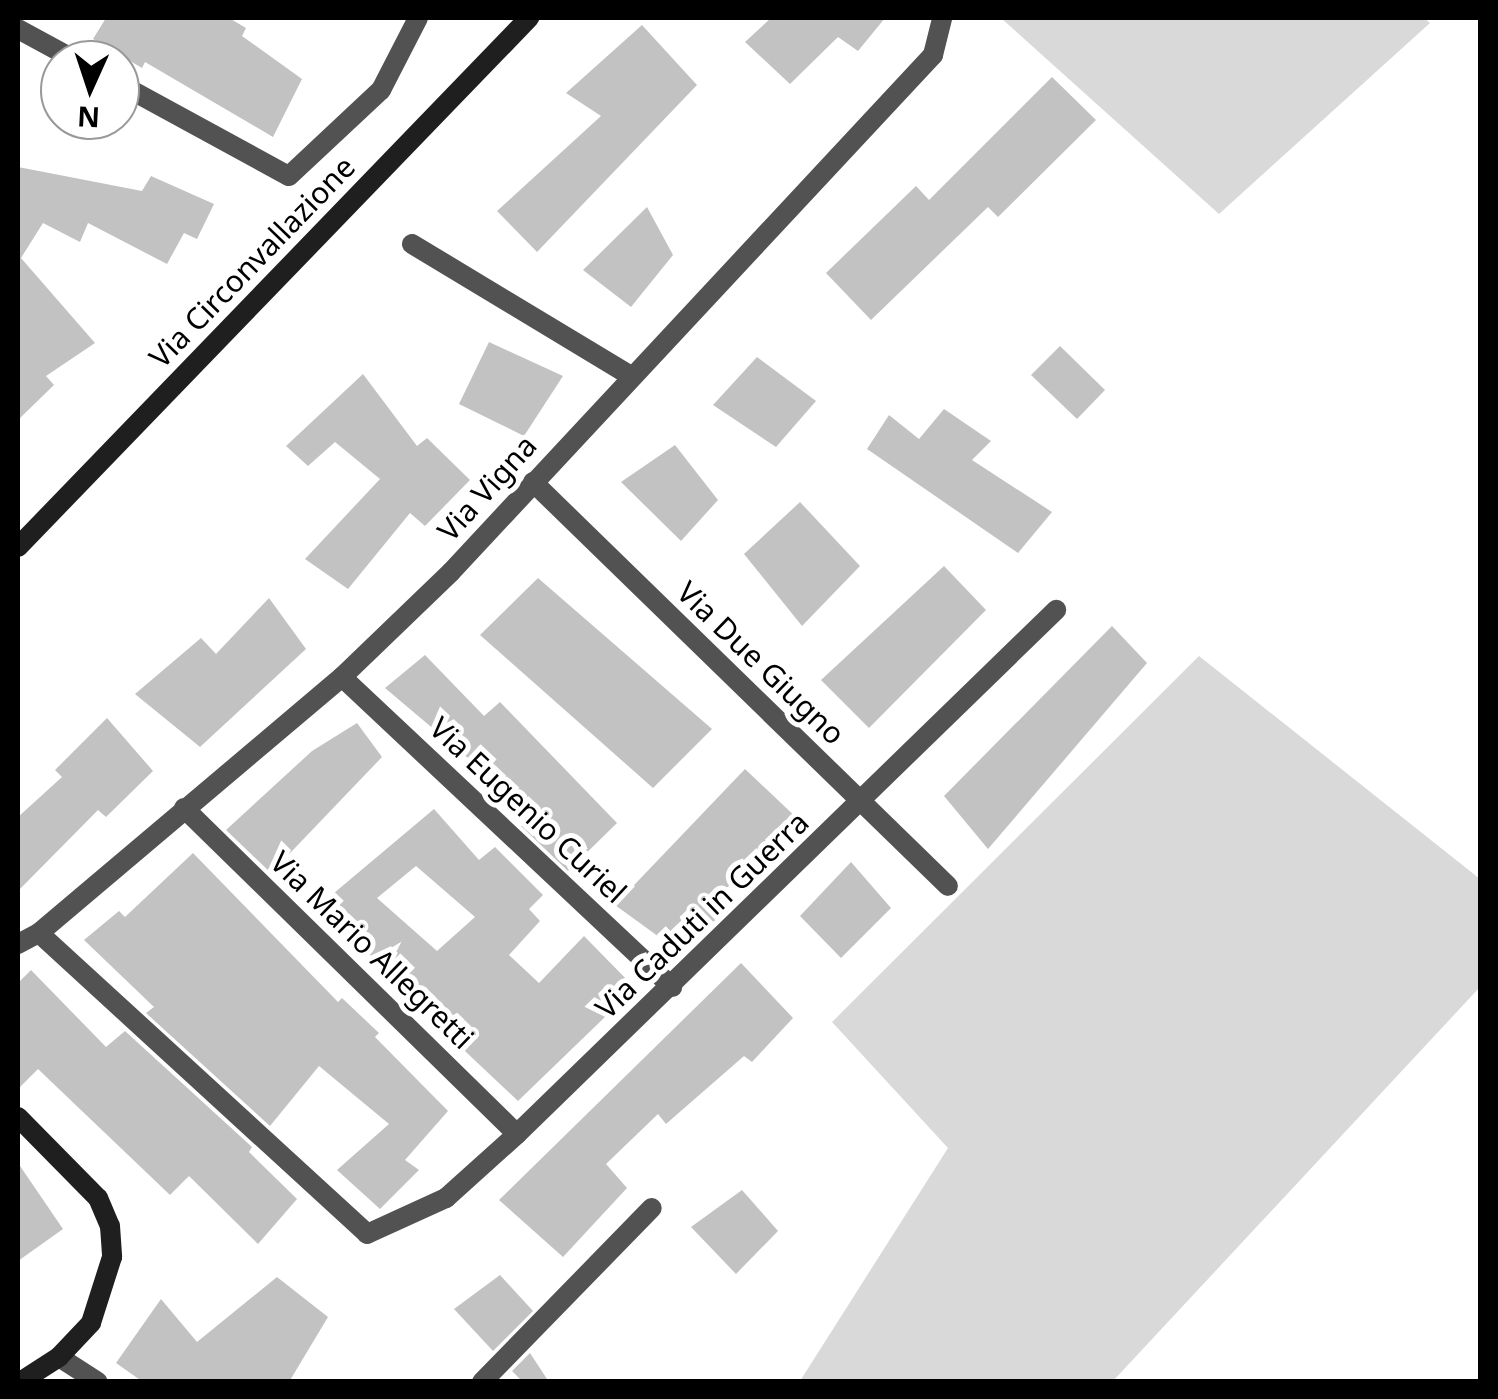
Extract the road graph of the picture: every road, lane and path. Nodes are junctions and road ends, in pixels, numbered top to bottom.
1 (418, 18) edge
2 (528, 18) edge
3 (942, 18) edge
4 (18, 29) edge
5 (40, 41) edge
6 (140, 95) edge
7 (412, 244) dead end
8 (629, 375) junction
9 (533, 482) junction
10 (18, 547) edge
11 (1056, 610) dead end
12 (342, 677) junction
13 (862, 803) junction
14 (184, 808) junction
15 (948, 886) dead end
16 (39, 933) junction
17 (18, 944) edge
18 (672, 986) junction
19 (18, 1117) edge
20 (516, 1134) junction
21 (652, 1208) dead end
22 (58, 1357) junction
23 (20, 1382) edge
24 (98, 1382) edge
25 (482, 1382) edge

1 - 6 street
2 - 10 main road, Via Circonvallazione
3 - 8 street, Via Vigna
4 - 5 street
7 - 8 street
8 - 9 street, Via Vigna
9 - 12 street, Via Vigna
9 - 13 street, Via Due Giugno
11 - 13 street, Via Caduti in Guerra
12 - 14 street, Via Vigna
12 - 18 street, Via Eugenio Curiel
13 - 15 street, Via Due Giugno
13 - 18 street, Via Caduti in Guerra
14 - 16 street, Via Vigna
14 - 20 street, Via Mario Allegretti
16 - 17 street, Via Vigna
16 - 20 street, Via Caduti in Guerra
18 - 20 street, Via Caduti in Guerra
19 - 22 main road
21 - 25 street
22 - 23 main road
22 - 24 street

